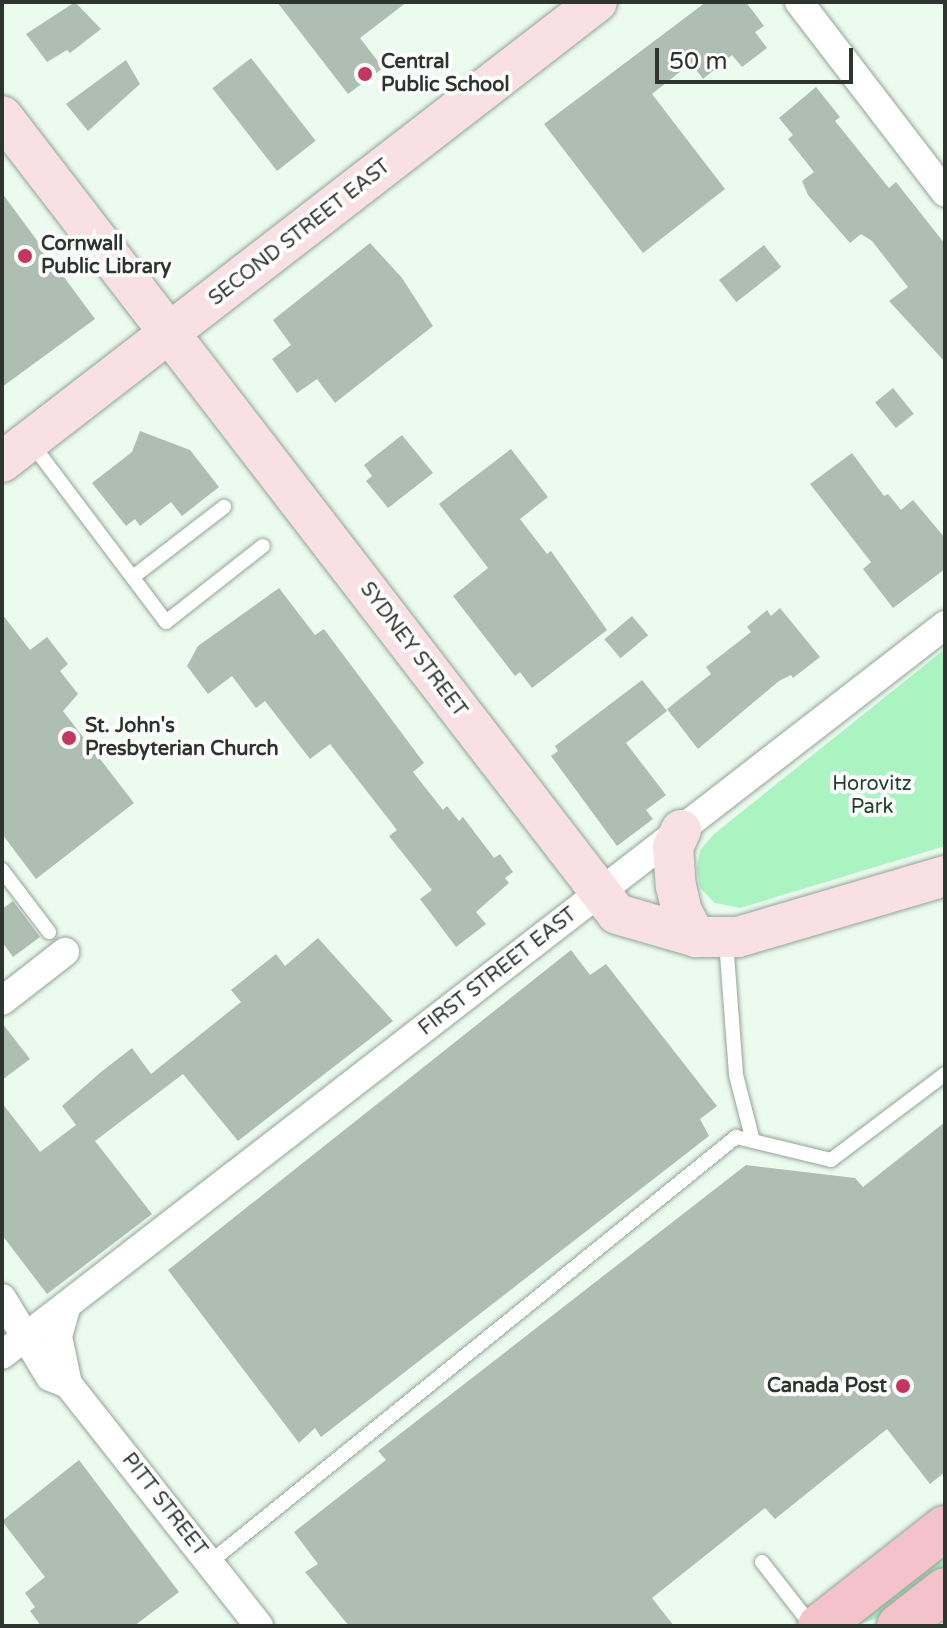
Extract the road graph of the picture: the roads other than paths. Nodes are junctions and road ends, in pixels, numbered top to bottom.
1 (597, 2) edge
2 (799, 2) edge
3 (2, 116) edge
4 (945, 192) edge
5 (172, 332) junction
6 (16, 451) edge
7 (224, 507) dead end
8 (263, 546) dead end
9 (133, 577) junction
10 (945, 625) edge
11 (681, 830) junction
12 (2, 870) edge
13 (945, 876) edge
14 (601, 893) junction
15 (711, 937) junction
16 (57, 942) joint
17 (2, 1001) edge
18 (945, 1074) edge
19 (753, 1141) junction
20 (2, 1298) edge
21 (59, 1312) junction
22 (25, 1337) junction
23 (2, 1355) edge
24 (68, 1384) junction
25 (945, 1528) edge
26 (762, 1562) dead end
27 (209, 1563) junction
28 (945, 1590) edge
29 (259, 1626) edge
30 (812, 1626) edge
31 (820, 1626) edge
32 (899, 1626) edge

1 - 5 street, SECOND STREET EAST
2 - 4 street
3 - 5 street, SYDNEY STREET
5 - 6 street, SECOND STREET EAST
5 - 14 street, SYDNEY STREET
6 - 9 lane
7 - 9 lane
8 - 9 lane
10 - 11 street, FIRST STREET EAST
11 - 14 street, FIRST STREET EAST
11 - 15 street
12 - 16 lane
13 - 15 street
14 - 15 street, SYDNEY STREET
14 - 21 street, FIRST STREET EAST
15 - 19 lane
16 - 17 street
18 - 19 lane
19 - 27 lane
20 - 22 street, PITT STREET
21 - 22 street, FIRST STREET EAST
21 - 24 street, PITT STREET
22 - 23 street, FIRST STREET EAST
22 - 24 street, PITT STREET
24 - 27 street, PITT STREET
25 - 31 main road
26 - 30 lane
27 - 29 street, PITT STREET
28 - 32 main road

